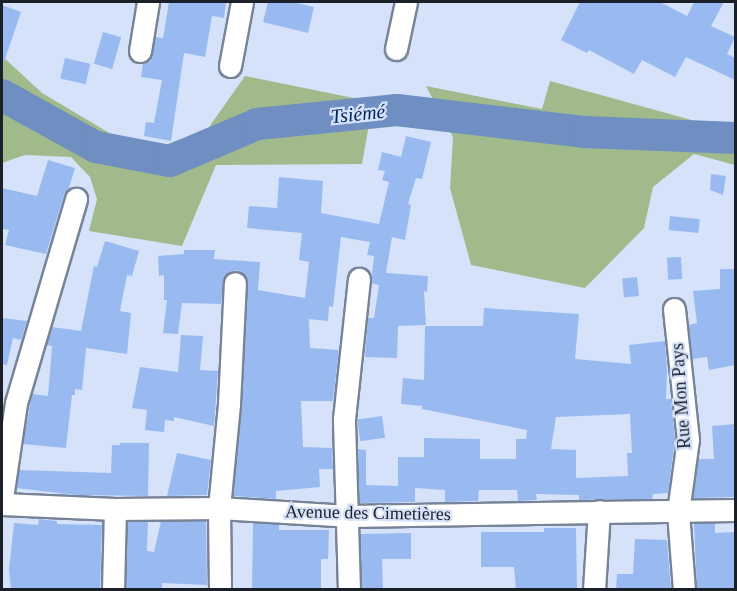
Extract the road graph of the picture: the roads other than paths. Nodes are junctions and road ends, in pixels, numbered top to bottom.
1 (148, 2) edge
2 (242, 2) edge
3 (406, 2) edge
4 (396, 49) dead end
5 (140, 51) dead end
6 (230, 66) dead end
7 (76, 199) dead end
8 (359, 279) dead end
9 (236, 283) dead end
10 (674, 309) dead end
11 (2, 498) edge
12 (2, 504) edge
13 (219, 508) junction
14 (115, 509) junction
15 (735, 510) edge
16 (599, 511) junction
17 (678, 512) junction
18 (348, 516) junction
19 (113, 590) edge
20 (220, 590) edge
21 (349, 590) edge
22 (594, 590) edge
23 (684, 590) edge

1 - 5 street
2 - 6 street
3 - 4 street
7 - 11 street
8 - 18 street
9 - 13 street
10 - 17 street, Rue Mon Pays
12 - 14 street, Avenue des Cimetières
13 - 14 street, Avenue des Cimetières
13 - 18 street, Avenue des Cimetières
13 - 20 street
14 - 19 street
15 - 17 street, Avenue des Cimetières
16 - 17 street, Avenue des Cimetières
16 - 18 street, Avenue des Cimetières
16 - 22 street
17 - 23 street, Rue Mon Pays
18 - 21 street

